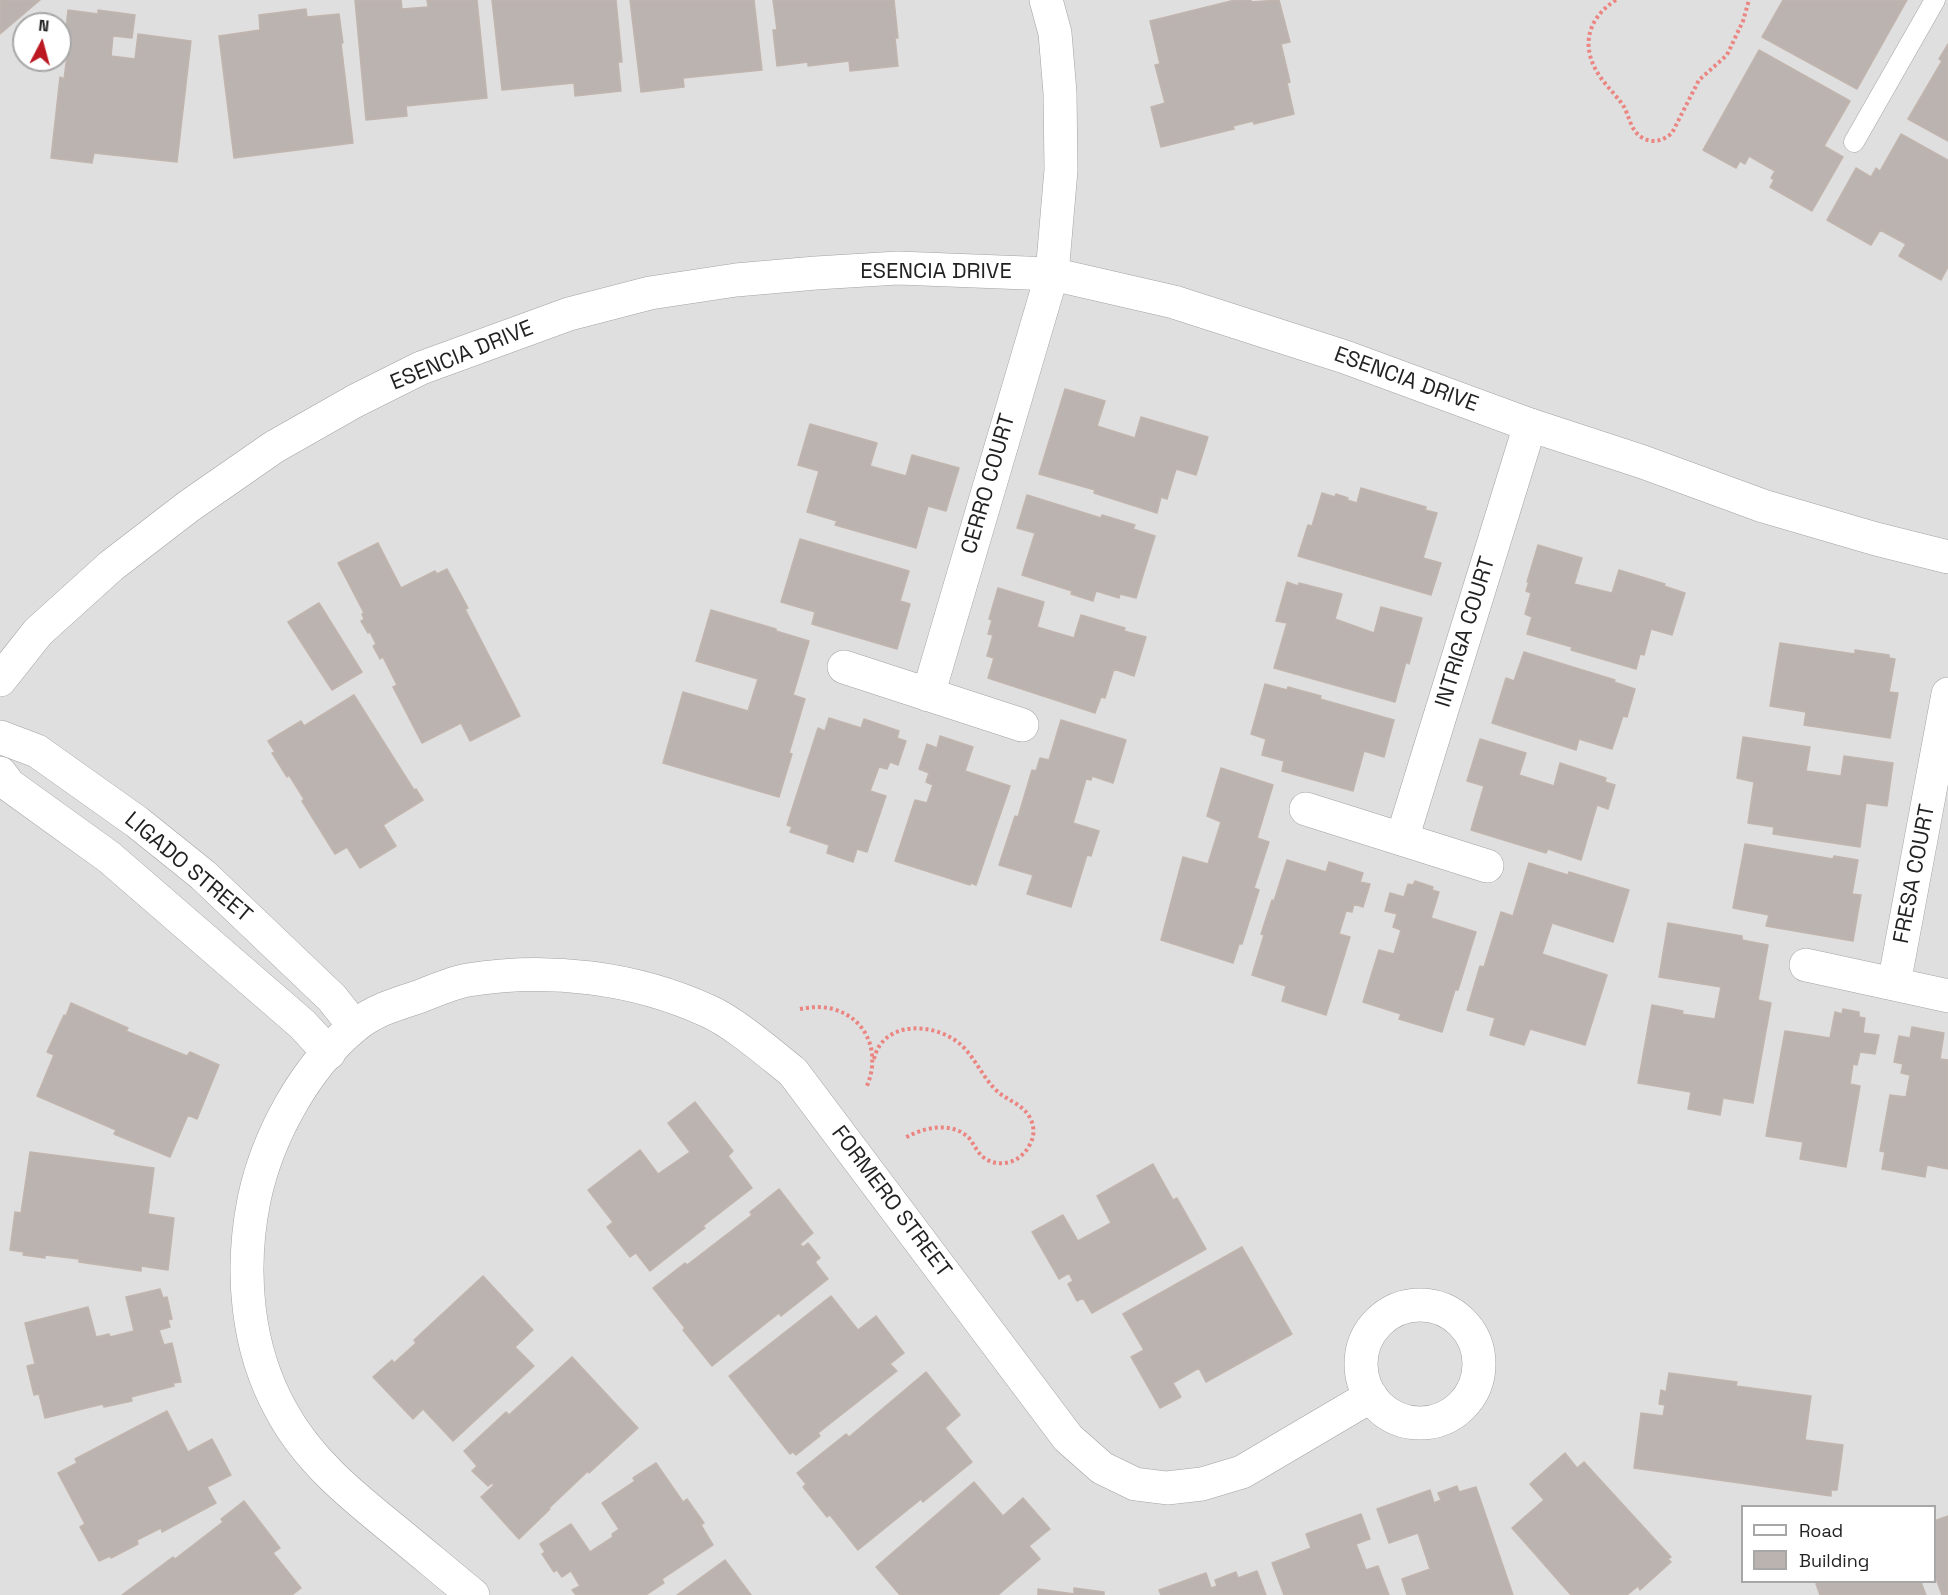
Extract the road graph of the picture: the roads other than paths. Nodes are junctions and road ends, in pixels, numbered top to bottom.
1 (1046, 0) edge
2 (1935, 0) edge
3 (1854, 142) dead end
4 (1052, 274) junction
5 (1530, 425) junction
6 (1948, 557) edge
7 (844, 667) dead end
8 (0, 680) edge
9 (1948, 694) edge
10 (928, 695) junction
11 (1022, 725) dead end
12 (0, 737) edge
13 (0, 773) edge
14 (1306, 809) dead end
15 (1402, 839) junction
16 (1487, 866) dead end
17 (1806, 965) dead end
18 (1894, 984) junction
19 (1948, 996) edge
20 (354, 1026) junction
21 (329, 1053) junction
22 (1371, 1396) dead end
23 (473, 1595) edge

1 - 4 street, CERRO COURT
2 - 3 lane
4 - 5 street, ESENCIA DRIVE
4 - 8 street, ESENCIA DRIVE
4 - 10 street, CERRO COURT
5 - 6 street, ESENCIA DRIVE
5 - 15 street, INTRIGA COURT
7 - 10 street
9 - 18 street, FRESA COURT
10 - 11 street
12 - 20 street, LIGADO STREET
13 - 21 street, LIGADO STREET
14 - 15 street
15 - 16 street
17 - 18 street
18 - 19 street
20 - 21 street, FORMERO STREET
20 - 22 street, FORMERO STREET
21 - 23 street, FORMERO STREET

